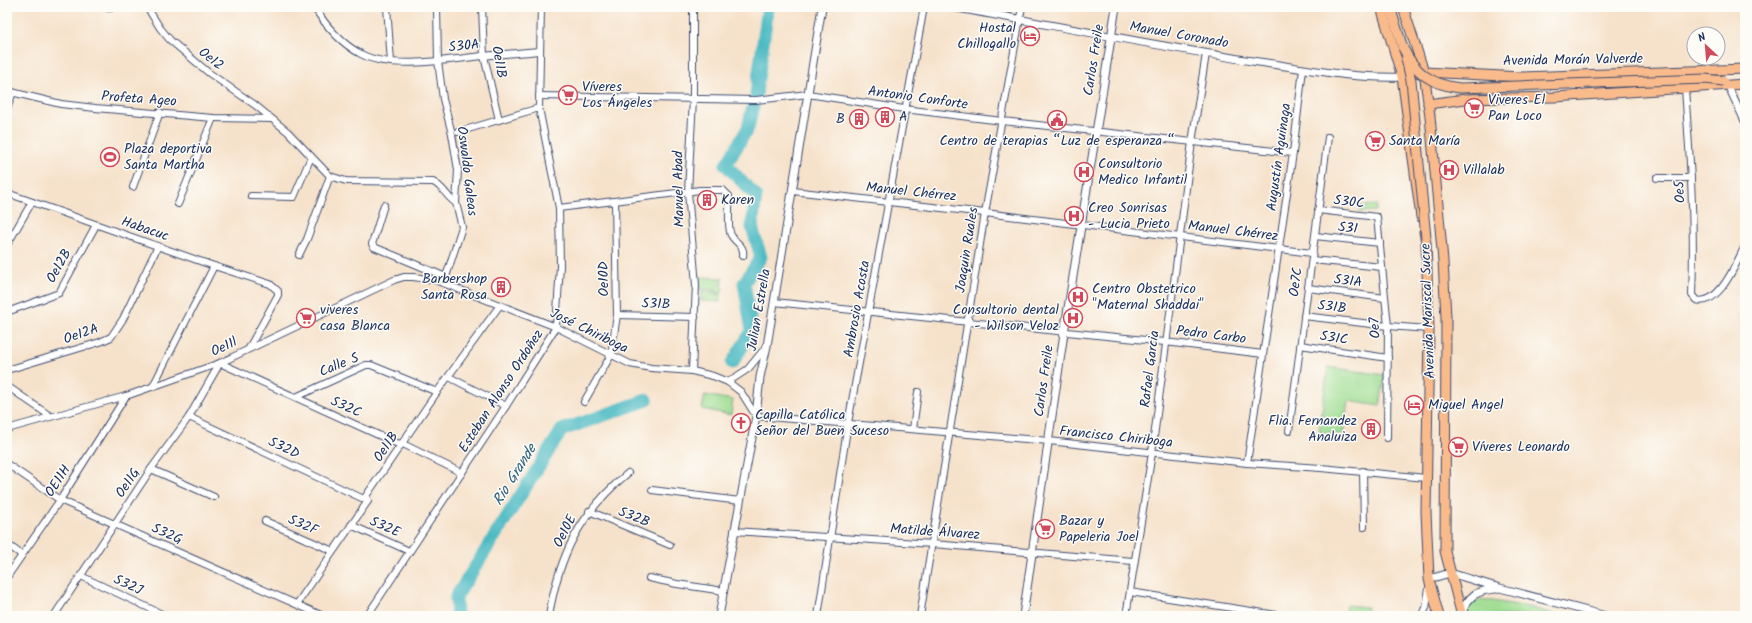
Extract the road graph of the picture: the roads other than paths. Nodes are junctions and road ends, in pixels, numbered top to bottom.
1 (53, 7) edge
2 (147, 7) edge
3 (314, 7) edge
4 (387, 7) edge
5 (437, 7) edge
6 (482, 7) edge
7 (541, 7) edge
8 (693, 7) edge
9 (822, 7) edge
10 (924, 7) edge
11 (952, 7) edge
12 (1022, 7) edge
13 (1116, 7) edge
14 (1381, 7) edge
15 (1390, 7) edge
16 (1403, 7) edge
17 (75, 8) edge
18 (1020, 19) junction
19 (1111, 36) junction
20 (1404, 48) junction
21 (539, 51) junction
22 (1206, 54) junction
23 (484, 56) junction
24 (438, 61) junction
25 (390, 62) junction
26 (1302, 69) junction
27 (1745, 69) edge
28 (1424, 72) junction
29 (1402, 77) junction
30 (1726, 84) junction
31 (1742, 84) edge
32 (1685, 89) junction
33 (10, 92) edge
34 (808, 94) junction
35 (540, 96) junction
36 (693, 99) junction
37 (1428, 104) junction
38 (539, 108) junction
39 (7, 109) edge
40 (904, 109) junction
41 (160, 112) junction
42 (213, 118) junction
43 (271, 119) junction
44 (499, 120) junction
45 (1002, 121) junction
46 (1745, 122) edge
47 (458, 132) dead end
48 (1095, 132) junction
49 (1328, 137) dead end
50 (1192, 142) junction
51 (1292, 152) junction
52 (312, 157) junction
53 (330, 176) junction
54 (1658, 178) dead end
55 (1691, 178) junction
56 (133, 187) dead end
57 (793, 191) junction
58 (688, 192) junction
59 (7, 193) edge
60 (251, 196) dead end
61 (32, 202) junction
62 (615, 202) junction
63 (888, 202) junction
64 (456, 203) junction
65 (178, 204) dead end
66 (384, 205) dead end
67 (559, 208) junction
68 (1318, 210) junction
69 (985, 213) junction
70 (1376, 217) joint
71 (1082, 224) junction
72 (96, 225) junction
73 (1180, 236) junction
74 (1315, 236) junction
75 (1426, 240) junction
76 (1380, 243) junction
77 (7, 245) edge
78 (158, 246) junction
79 (1745, 246) edge
80 (1277, 249) junction
81 (299, 255) dead end
82 (743, 256) dead end
83 (1312, 257) junction
84 (214, 266) junction
85 (1382, 268) junction
86 (445, 280) junction
87 (1308, 288) junction
88 (1384, 298) junction
89 (774, 302) junction
90 (500, 305) junction
91 (868, 311) junction
92 (7, 312) edge
93 (617, 315) junction
94 (1304, 316) junction
95 (695, 318) junction
96 (968, 321) junction
97 (1388, 326) junction
98 (556, 327) junction
99 (1429, 329) junction
100 (1064, 333) junction
101 (1165, 342) junction
102 (1300, 345) junction
103 (767, 346) junction
104 (249, 348) junction
105 (1263, 354) junction
106 (612, 355) junction
107 (1388, 358) junction
108 (220, 363) junction
109 (7, 370) edge
110 (692, 371) junction
111 (449, 377) junction
112 (728, 382) junction
113 (7, 386) edge
114 (153, 386) junction
115 (437, 392) junction
116 (918, 392) dead end
117 (126, 396) junction
118 (296, 397) junction
119 (584, 402) dead end
120 (506, 406) junction
121 (50, 416) junction
122 (756, 416) junction
123 (189, 417) junction
124 (848, 424) junction
125 (7, 429) edge
126 (913, 429) junction
127 (1289, 431) dead end
128 (950, 432) junction
129 (1387, 438) dead end
130 (1049, 441) junction
131 (403, 444) junction
132 (1152, 453) junction
133 (1247, 463) junction
134 (7, 464) edge
135 (151, 469) junction
136 (628, 472) dead end
137 (1363, 472) junction
138 (462, 473) junction
139 (1426, 478) junction
140 (652, 490) dead end
141 (214, 497) dead end
142 (60, 500) junction
143 (368, 501) junction
144 (740, 501) junction
145 (589, 512) junction
146 (265, 521) dead end
147 (114, 524) junction
148 (350, 525) junction
149 (1364, 528) dead end
150 (734, 531) junction
151 (830, 538) junction
152 (7, 544) edge
153 (932, 544) junction
154 (670, 545) dead end
155 (333, 551) junction
156 (409, 551) junction
157 (1031, 552) junction
158 (22, 555) junction
159 (1134, 561) junction
160 (1450, 573) junction
161 (81, 576) junction
162 (7, 577) edge
163 (649, 578) dead end
164 (1429, 579) junction
165 (1500, 588) junction
166 (724, 591) junction
167 (1130, 592) junction
168 (297, 604) junction
169 (7, 614) edge
170 (1274, 615) edge
171 (1462, 615) edge
172 (12, 616) edge
173 (54, 616) edge
174 (166, 616) edge
175 (323, 616) edge
176 (367, 616) edge
177 (550, 616) edge
178 (719, 616) edge
179 (818, 616) edge
180 (920, 616) edge
181 (1022, 616) edge
182 (1126, 616) edge
183 (1283, 616) edge
184 (1422, 616) edge
185 (1439, 616) edge
186 (1606, 616) edge

1 - 17 street
2 - 17 street
2 - 43 street, Oe12
3 - 25 street, S30A
4 - 25 street
5 - 24 street, Oswaldo Galeas
6 - 23 street, Oe11B
7 - 21 street, Esteban Alonso Ordoñez
8 - 36 street, Manuel Abad
9 - 34 street, Julian Estrella
10 - 40 street, Ambrosio Acosta
11 - 18 street, Manuel Coronado
12 - 18 street, Joaquin Ruales
13 - 19 street, Carlos Freile
14 - 29 main road, Avenida Mariscal Sucre
15 - 20 main road
16 - 28 main road, Avenida Mariscal Sucre
18 - 19 street, Manuel Coronado
18 - 45 street, Joaquin Ruales
19 - 22 street, Manuel Coronado
19 - 48 street, Carlos Freile
20 - 30 main road, bridge
20 - 75 main road, bridge
21 - 23 street, S30A
21 - 35 street, Esteban Alonso Ordoñez
22 - 26 street, Manuel Coronado
22 - 50 street, Rafael Garcia
23 - 24 street, S30A
23 - 44 street, Oe11B
24 - 25 street, S30A
24 - 64 street, Oswaldo Galeas
26 - 29 street, Manuel Coronado
26 - 51 street, Augustín Aguinaga
27 - 28 main road, Avenida Morán Valverde
28 - 29 main road, Avenida Morán Valverde
28 - 37 main road, Avenida Mariscal Sucre
29 - 75 main road, Avenida Mariscal Sucre
30 - 31 main road
30 - 32 main road
30 - 46 street
32 - 37 main road
32 - 55 street, Oe5
33 - 39 street
33 - 41 street, Profeta Ageo
34 - 36 street, Antonio Conforte
34 - 40 street, Antonio Conforte
34 - 57 street, Julian Estrella
35 - 36 street, Antonio Conforte
35 - 38 street, Esteban Alonso Ordoñez
36 - 58 street, Manuel Abad
37 - 160 main road, Avenida Mariscal Sucre
38 - 44 street
38 - 67 street, Esteban Alonso Ordoñez
40 - 45 street, Antonio Conforte
40 - 63 street, Ambrosio Acosta
41 - 42 street, Profeta Ageo
41 - 56 street
42 - 43 street, Profeta Ageo
42 - 65 street
43 - 52 street
44 - 47 street
45 - 48 street, Antonio Conforte
45 - 69 street, Joaquin Ruales
48 - 50 street, Antonio Conforte
48 - 71 street, Carlos Freile
49 - 68 street, Oe7C
50 - 51 street, Antonio Conforte
50 - 73 street, Rafael Garcia
51 - 80 street, Augustín Aguinaga
52 - 53 street
52 - 60 street
53 - 64 street
53 - 81 street
54 - 55 street
55 - 79 street, Oe5
57 - 63 street, Manuel Chérrez
57 - 89 street, Julian Estrella
58 - 62 street
58 - 82 street
58 - 95 street, Manuel Abad
59 - 61 street, Habacuc
61 - 72 street, Habacuc
61 - 77 street
62 - 67 street
62 - 93 street, Oe10D
63 - 69 street, Manuel Chérrez
63 - 91 street, Ambrosio Acosta
64 - 86 street, Oswaldo Galeas
66 - 86 street
67 - 98 street, Esteban Alonso Ordoñez
68 - 70 street, S30C
68 - 74 street, Oe7C
69 - 71 street, Manuel Chérrez
69 - 96 street, Joaquin Ruales
70 - 76 street, Oe7
71 - 73 street, Manuel Chérrez
71 - 100 street, Carlos Freile
72 - 78 street, Habacuc
72 - 92 street, Oe12B
73 - 80 street, Manuel Chérrez
73 - 101 street, Rafael Garcia
74 - 76 street, S31
74 - 83 street, Oe7C
75 - 99 main road, Avenida Mariscal Sucre
76 - 85 street, Oe7
78 - 84 street, Habacuc
78 - 109 street, Oe12A
80 - 83 street, Manuel Chérrez
80 - 105 street, Augustín Aguinaga
83 - 85 street, Manuel Chérrez
83 - 87 street, Oe7C
84 - 104 street, Habacuc
84 - 114 street
85 - 88 street, Oe7
86 - 90 street, José Chiriboga
86 - 104 street, Oe11l
87 - 88 street, S31A
87 - 94 street, Oe7C
88 - 97 street, Oe7
89 - 91 street, Pedro Carbo
89 - 103 street, Julian Estrella
90 - 98 street, José Chiriboga
90 - 111 street, Oe11B
91 - 96 street, Pedro Carbo
91 - 124 street, Ambrosio Acosta
93 - 95 street, S31B
93 - 106 street, Oe10D
94 - 97 street, S31B
94 - 102 street, Oe7C
95 - 110 street, Manuel Abad
96 - 100 street, Pedro Carbo
96 - 128 street, Joaquin Ruales
97 - 99 street, S31B
97 - 107 street, Oe7
98 - 106 street, José Chiriboga
98 - 120 street, Esteban Alonso Ordoñez
99 - 139 main road, Avenida Mariscal Sucre
100 - 101 street, Pedro Carbo
100 - 130 street, Carlos Freile
101 - 105 street, Pedro Carbo
101 - 132 street, Rafael Garcia
102 - 107 street, S31C
102 - 127 street, Oe7C
103 - 112 street
103 - 122 street, Julian Estrella
104 - 108 street, Oe11l
105 - 133 street, Augustín Aguinaga
106 - 110 street, José Chiriboga
106 - 119 street
107 - 129 street, Oe7
108 - 114 street, Oe11l
108 - 118 street, S32C
108 - 123 street, Oe11G
110 - 112 street, José Chiriboga
111 - 115 street, Oe11B
111 - 120 street
112 - 122 street, José Chiriboga
113 - 121 street
114 - 117 street, Oe11l
115 - 118 street, Calle S
115 - 131 street, Oe11B
116 - 126 street
117 - 121 street, Oe11l
117 - 142 street, OE11H
118 - 131 street, S32C
120 - 138 street, Esteban Alonso Ordoñez
121 - 125 street, Oe11l
122 - 124 street, Francisco Chiriboga
122 - 144 street, Julian Estrella
123 - 135 street, Oe11G
123 - 143 street, S32D
124 - 126 street, Francisco Chiriboga
124 - 151 street, Ambrosio Acosta
126 - 128 street, Francisco Chiriboga
128 - 130 street, Francisco Chiriboga
128 - 153 street, Joaquin Ruales
130 - 132 street, Francisco Chiriboga
130 - 157 street, Carlos Freile
131 - 138 street, S32C
131 - 143 street, Oe11B
132 - 133 street, Francisco Chiriboga
132 - 159 street, Rafael Garcia
133 - 137 street, Francisco Chiriboga
134 - 142 street, S32G
135 - 141 street
135 - 147 street, Oe11G
136 - 145 street, Oe10E
137 - 139 street, Francisco Chiriboga
137 - 149 street
138 - 156 street, Esteban Alonso Ordoñez
139 - 164 main road, Avenida Mariscal Sucre
140 - 144 street
142 - 147 street, S32G
142 - 158 street, OE11H
143 - 148 street, Oe11B
144 - 150 street, Julian Estrella
145 - 154 street, S32B
145 - 177 street, Oe10E
146 - 155 street, S32F
147 - 161 street, Oe11G
147 - 168 street, S32G
148 - 155 street, Oe11B
148 - 156 street, S32E
150 - 151 street, Matilde Álvarez
150 - 166 street, Julian Estrella
151 - 153 street, Matilde Álvarez
151 - 179 street, Ambrosio Acosta
152 - 158 street
153 - 157 street, Matilde Álvarez
153 - 180 street, Joaquin Ruales
155 - 168 street, Oe11B
156 - 176 street, Esteban Alonso Ordoñez
157 - 159 street, Matilde Álvarez
157 - 181 street, Carlos Freile
158 - 162 street, OE11H
159 - 167 street, Rafael Garcia
160 - 164 street
160 - 165 street
160 - 171 main road, Avenida Mariscal Sucre
161 - 173 street, Oe11G
161 - 174 street, S32J
163 - 166 street
164 - 184 street
164 - 185 main road, Avenida Mariscal Sucre
165 - 171 street
165 - 186 street
166 - 178 street, Julian Estrella
167 - 170 street
167 - 182 street, Rafael Garcia
168 - 175 street, S32G
169 - 172 street
170 - 183 street

